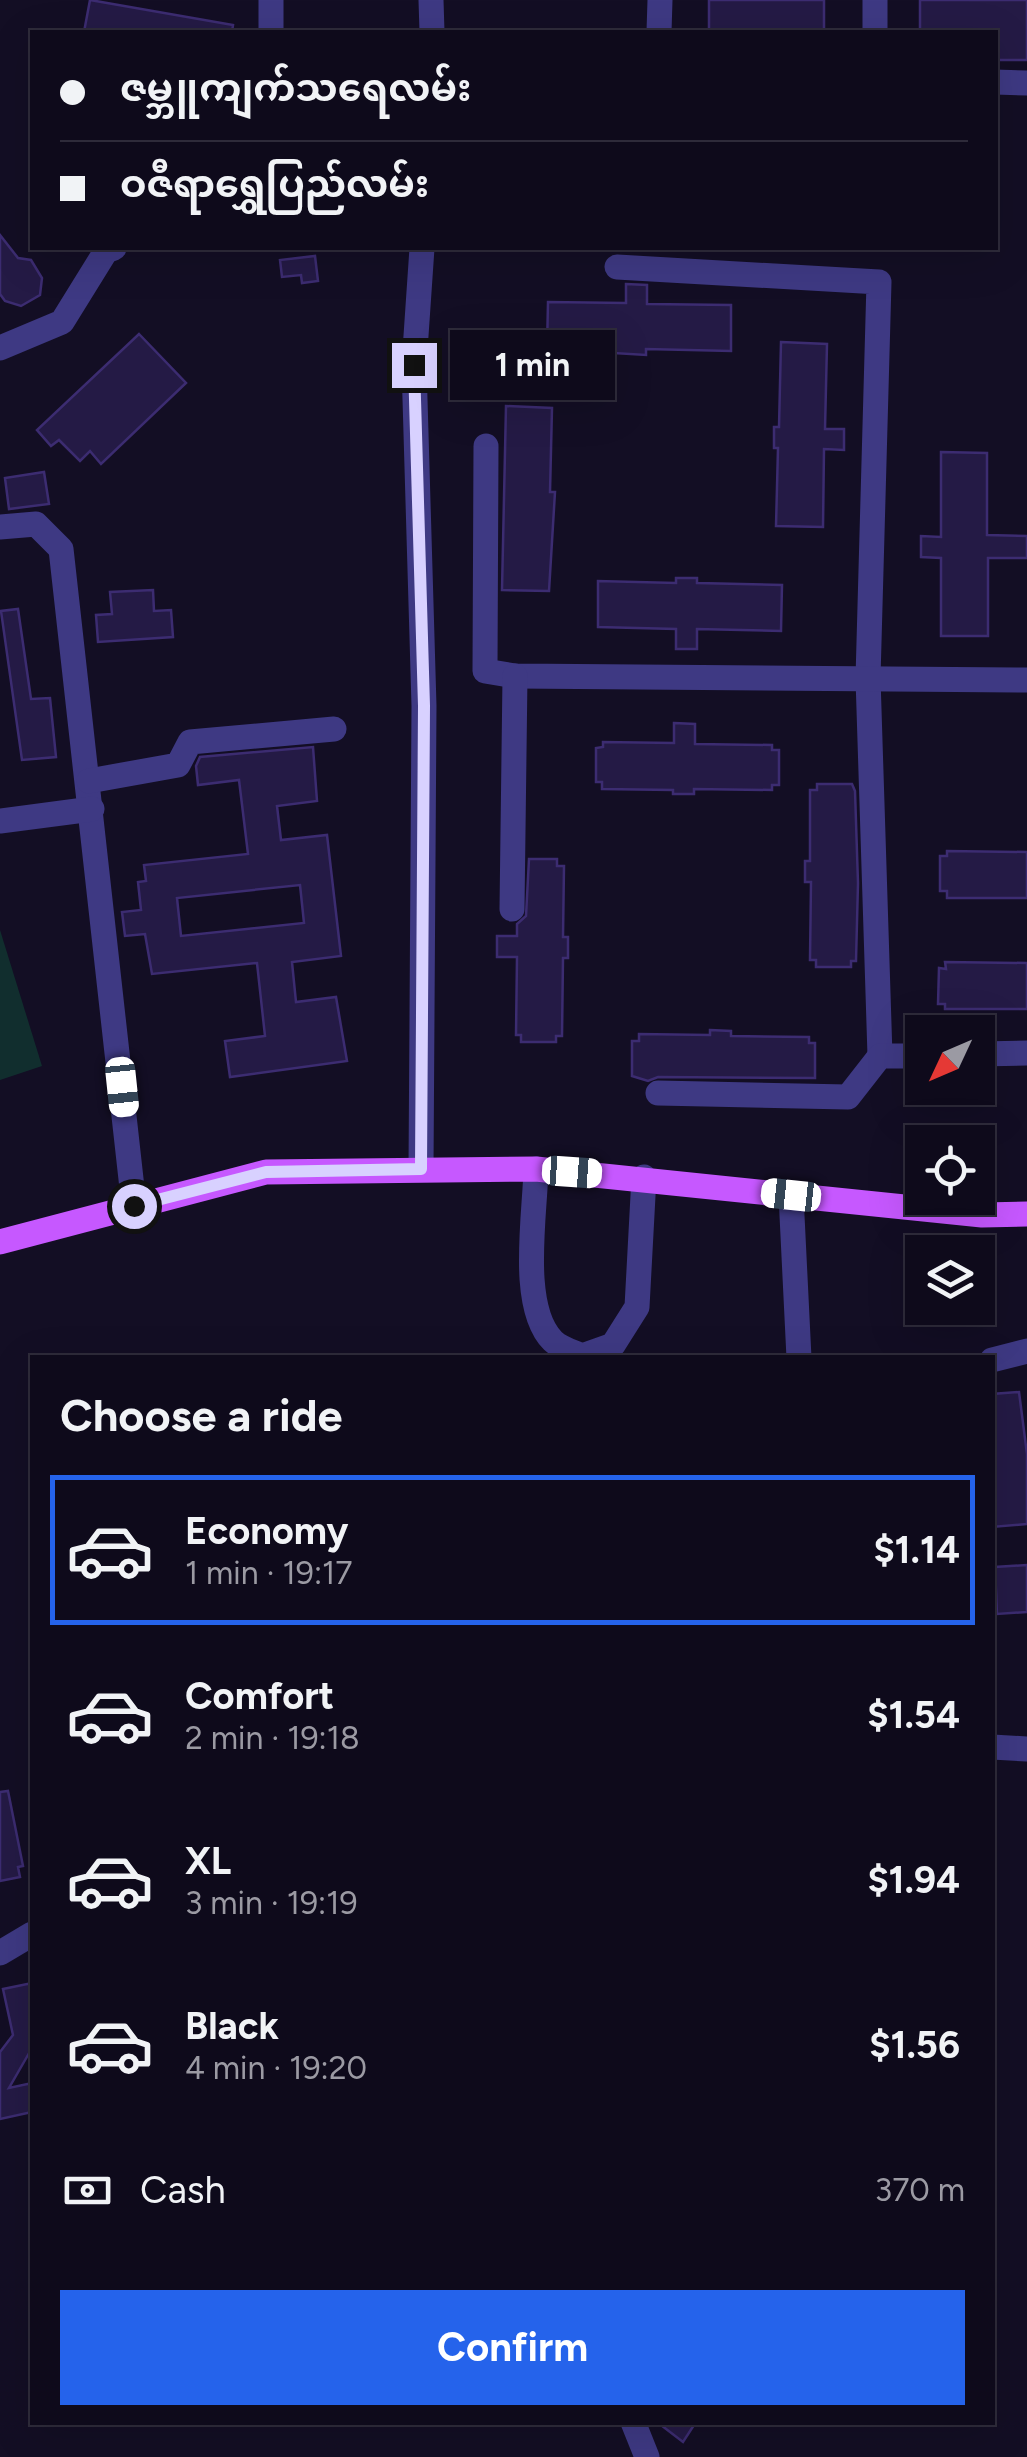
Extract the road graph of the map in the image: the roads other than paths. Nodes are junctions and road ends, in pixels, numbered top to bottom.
1 (271, 0) edge
2 (431, 0) edge
3 (660, 0) edge
4 (875, 0) edge
5 (271, 30) edge
6 (432, 30) edge
7 (659, 30) edge
8 (875, 30) edge
9 (998, 82) edge
10 (1027, 82) edge
11 (109, 250) edge
12 (422, 250) edge
13 (617, 267) dead end
14 (0, 348) edge
15 (486, 446) dead end
16 (0, 527) edge
17 (515, 676) junction
18 (868, 678) junction
19 (1027, 680) edge
20 (334, 728) dead end
21 (89, 781) junction
22 (92, 809) junction
23 (0, 822) edge
24 (512, 909) dead end
25 (995, 1054) edge
26 (1027, 1054) edge
27 (880, 1056) junction
28 (905, 1056) edge
29 (658, 1093) dead end
30 (421, 1169) junction
31 (536, 1169) junction
32 (644, 1177) junction
33 (791, 1195) junction
34 (134, 1206) junction
35 (1027, 1214) edge
36 (0, 1242) edge
37 (1027, 1351) edge
38 (580, 1355) edge
39 (585, 1355) edge
40 (799, 1355) edge
41 (995, 1359) edge
42 (995, 1747) edge
43 (1027, 1749) edge
44 (30, 1935) edge
45 (0, 1954) edge
46 (634, 2425) edge
47 (647, 2457) edge

1 - 5 street
2 - 6 street
3 - 7 street
4 - 8 street
9 - 10 street
11 - 14 street
12 - 30 street
13 - 18 street
15 - 17 street
16 - 21 street
17 - 18 street
17 - 24 street
18 - 19 street
18 - 27 street
20 - 21 street
21 - 22 street
22 - 23 street
22 - 34 street
25 - 26 street
27 - 28 street
27 - 29 street
30 - 31 main road
30 - 34 main road
31 - 32 main road
31 - 38 street
32 - 33 main road
32 - 39 street
33 - 35 main road
33 - 40 street
34 - 36 main road
37 - 41 street
42 - 43 street
44 - 45 street
46 - 47 street

